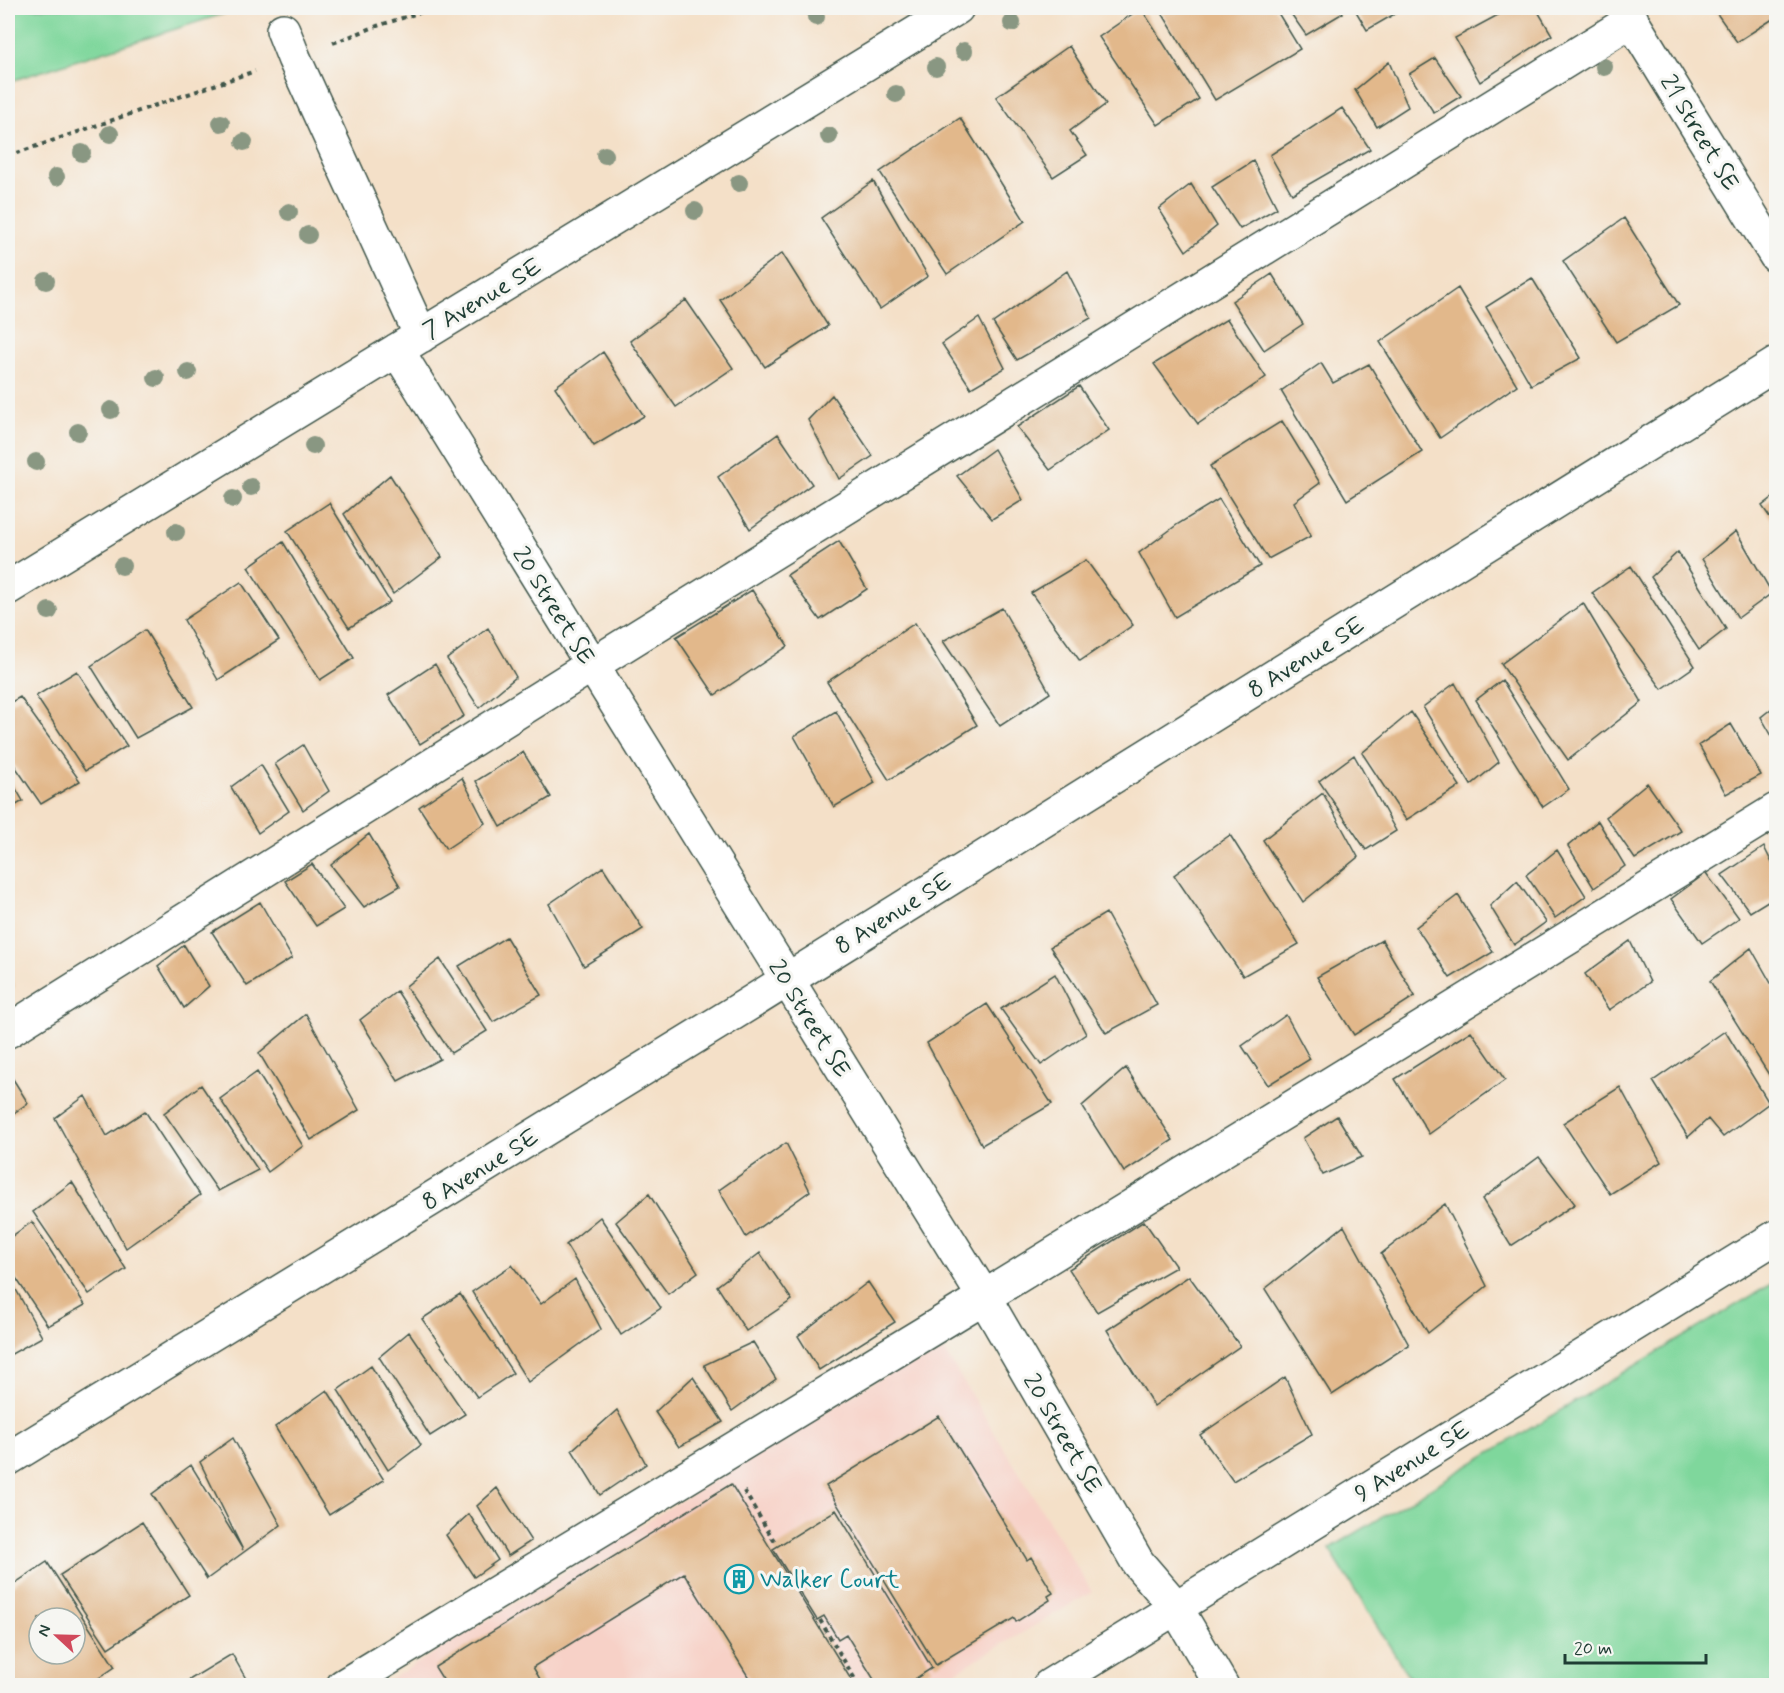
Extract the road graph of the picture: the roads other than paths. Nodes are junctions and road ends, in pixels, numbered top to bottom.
1 (957, 8) edge
2 (1628, 14) edge
3 (288, 44) road end
4 (1776, 256) edge
5 (409, 343) junction
6 (1776, 364) edge
7 (8, 588) edge
8 (592, 665) junction
9 (1776, 810) edge
10 (787, 980) junction
11 (8, 1031) edge
12 (1776, 1237) edge
13 (984, 1297) junction
14 (8, 1459) edge
15 (1175, 1606) junction
16 (343, 1686) edge
17 (1049, 1686) edge
18 (1222, 1686) edge

1 - 5 street, 7 Avenue SE
2 - 4 street, 21 Street SE
2 - 8 street
3 - 5 street, 20 Street SE
5 - 7 street, 7 Avenue SE
5 - 8 street, 20 Street SE
6 - 10 street, 8 Avenue SE
8 - 10 street, 20 Street SE
8 - 11 street
9 - 13 street
10 - 13 street, 20 Street SE
10 - 14 street, 8 Avenue SE
12 - 15 street, 9 Avenue SE
13 - 15 street, 20 Street SE
13 - 16 street
15 - 17 street, 9 Avenue SE
15 - 18 street, 20 Street SE

